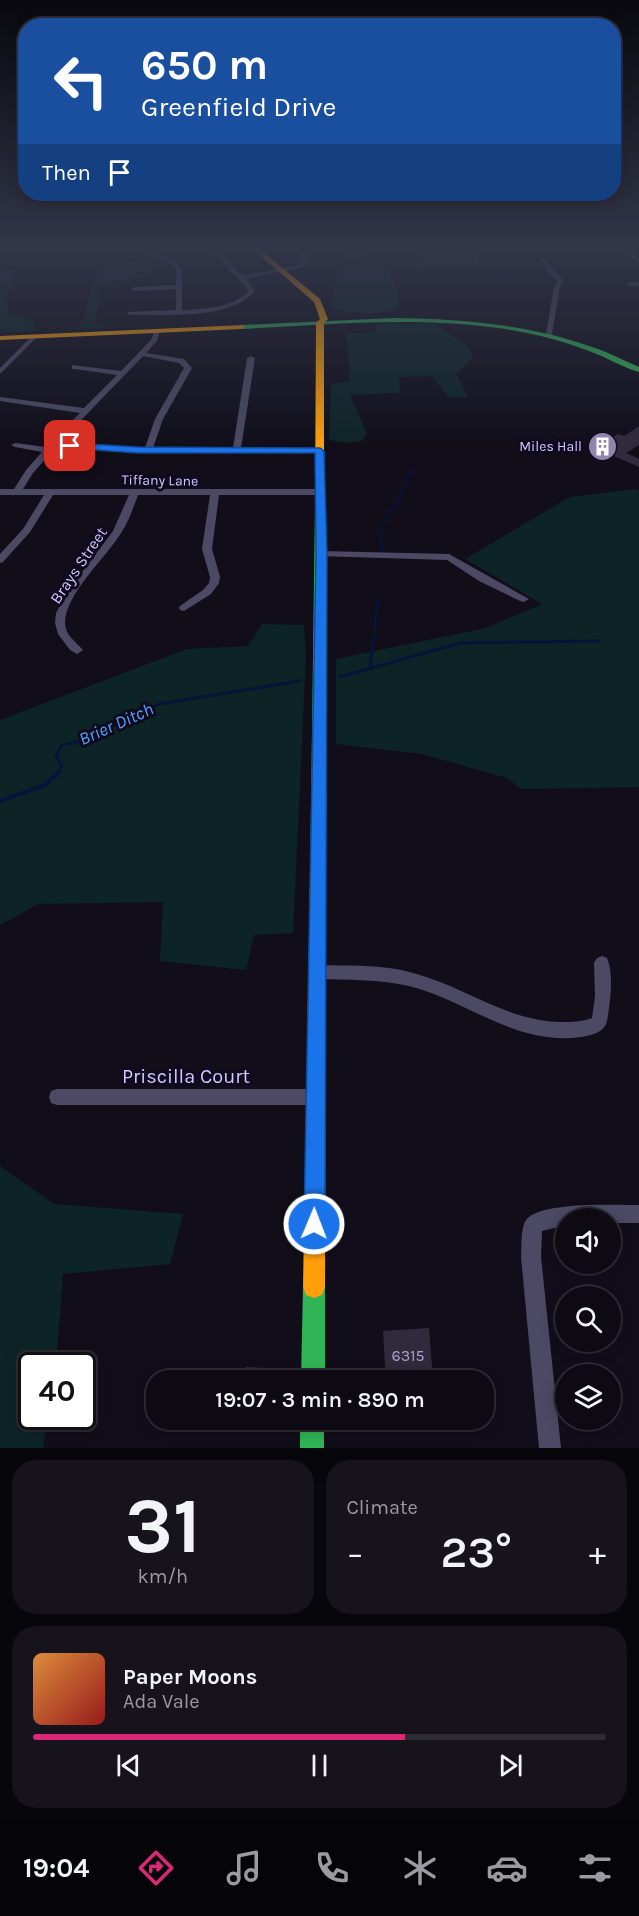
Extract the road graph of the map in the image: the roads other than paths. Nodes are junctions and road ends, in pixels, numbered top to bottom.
1 (153, 313) edge
2 (321, 313) edge
3 (553, 313) edge
4 (130, 314) dead end
5 (320, 324) junction
6 (157, 331) junction
7 (549, 334) junction
8 (35, 336) junction
9 (0, 338) edge
10 (141, 354) junction
11 (251, 358) dead end
12 (75, 367) dead end
13 (639, 370) edge
14 (0, 372) edge
15 (122, 373) junction
16 (0, 399) edge
17 (86, 411) junction
18 (15, 445) dead end
19 (51, 446) junction
20 (237, 449) junction
21 (148, 450) junction
22 (320, 451) junction
23 (0, 492) edge
24 (17, 492) junction
25 (50, 492) junction
26 (319, 492) junction
27 (134, 493) junction
28 (215, 494) junction
29 (321, 554) junction
30 (0, 560) edge
31 (525, 599) dead end
32 (184, 608) dead end
33 (77, 650) dead end
34 (602, 963) dead end
35 (317, 972) junction
36 (57, 1097) dead end
37 (315, 1097) junction
38 (639, 1214) edge
39 (313, 1370) edge
40 (312, 1430) edge
41 (312, 1448) edge
42 (550, 1448) edge

1 - 4 street
2 - 5 street
3 - 7 street
5 - 6 street
5 - 7 street
5 - 22 street
6 - 8 street
6 - 10 street
7 - 13 street
8 - 9 street
8 - 14 street
10 - 15 street
10 - 21 street
11 - 20 street
12 - 15 street
15 - 17 street
16 - 17 street
17 - 19 street
18 - 19 street
19 - 21 street
19 - 24 street
20 - 21 street
20 - 22 street
22 - 26 street
23 - 24 street, Tiffany Lane
24 - 25 street, Tiffany Lane
25 - 27 street, Tiffany Lane
25 - 30 street
26 - 28 street, Tiffany Lane
26 - 29 street
27 - 28 street, Tiffany Lane
27 - 33 street, Brays Street
28 - 32 street
29 - 31 street
29 - 35 street
34 - 35 street
35 - 37 street
36 - 37 street, Priscilla Court
37 - 39 street
38 - 42 street
40 - 41 street

